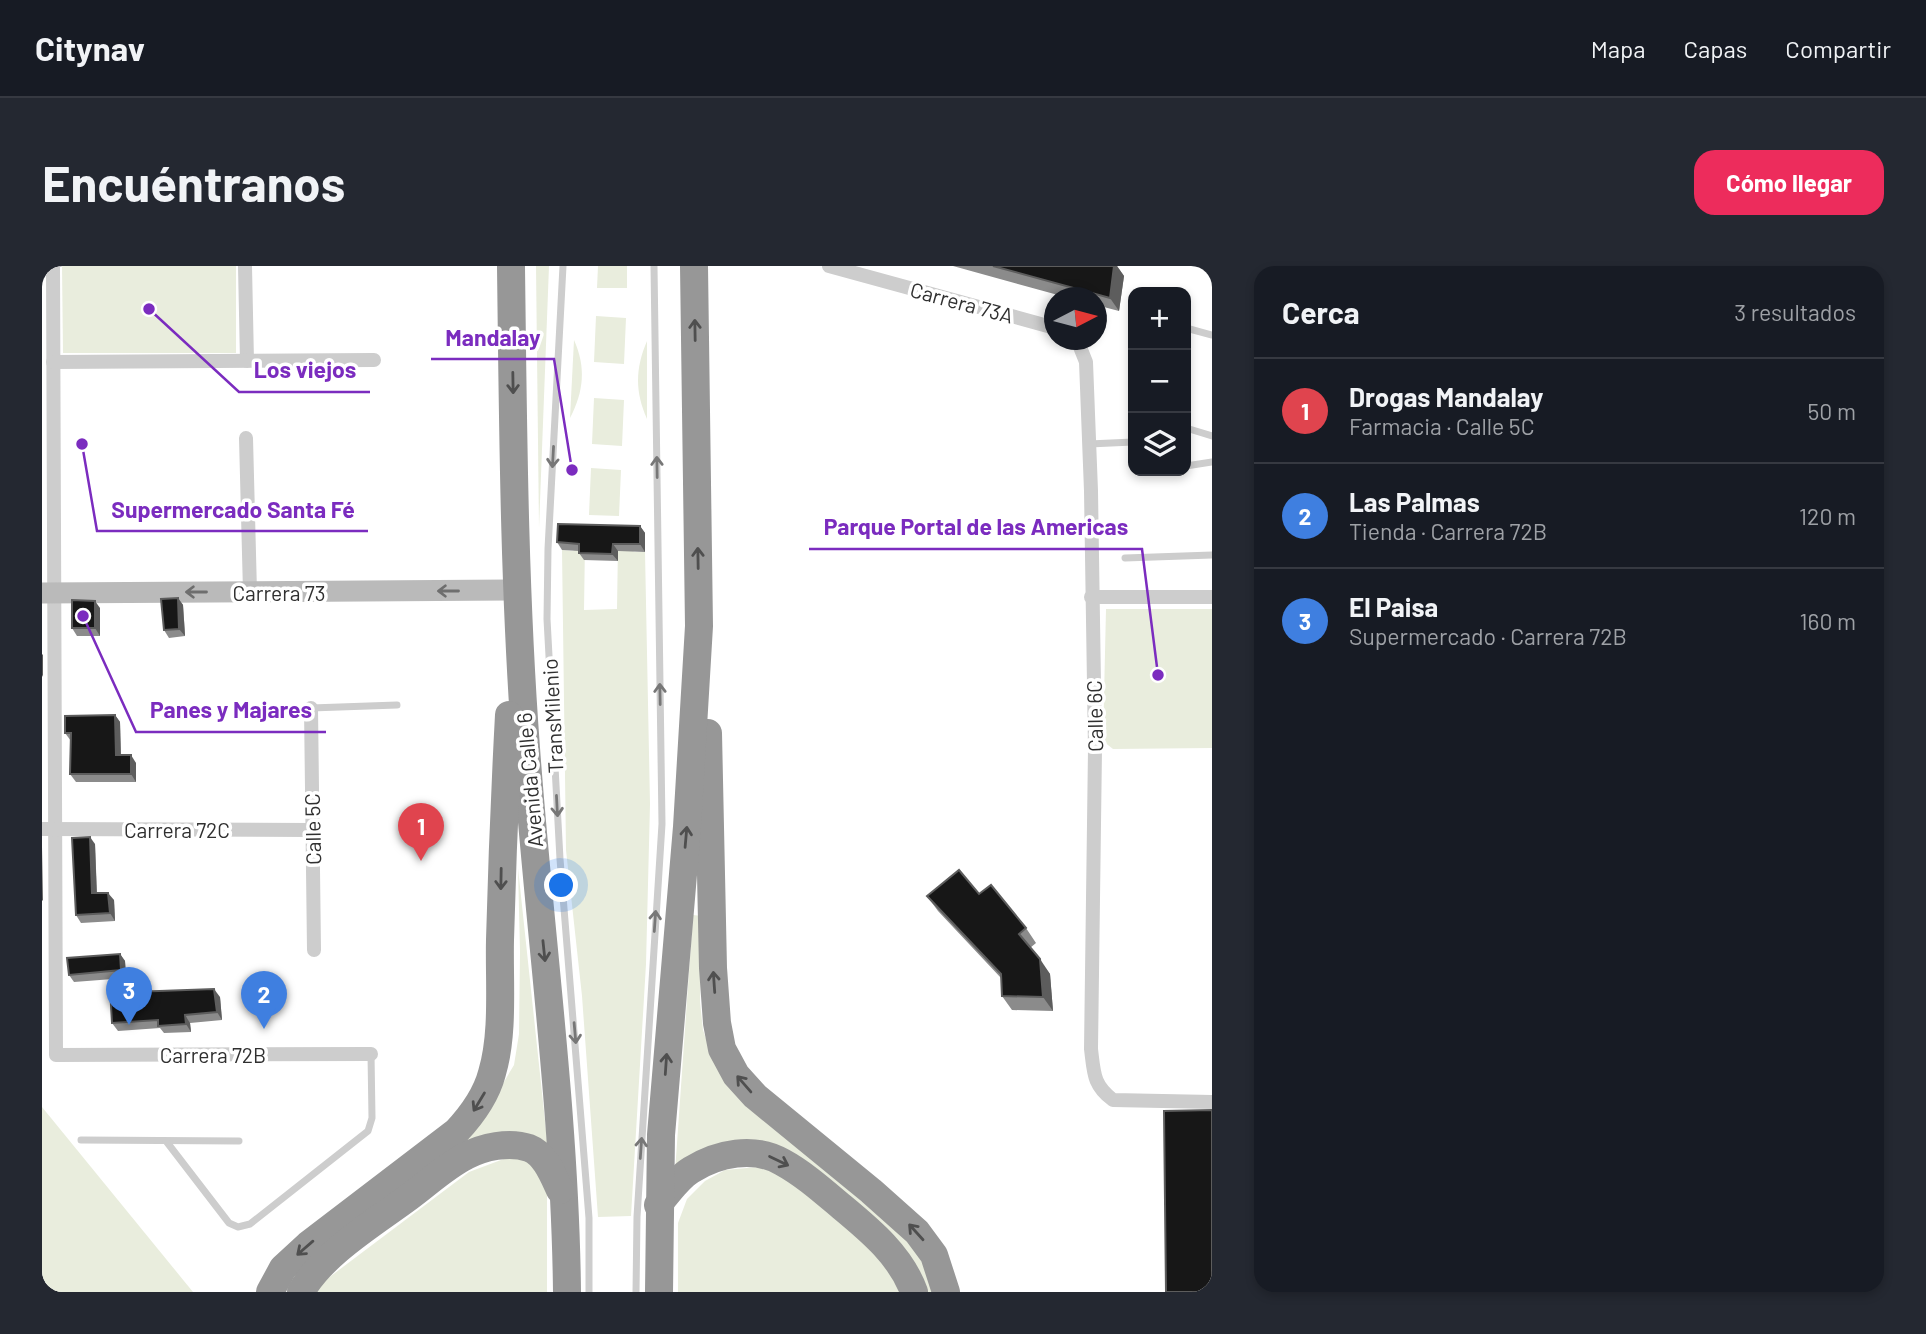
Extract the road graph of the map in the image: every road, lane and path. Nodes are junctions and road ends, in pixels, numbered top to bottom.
1 (53, 266) edge
2 (245, 266) edge
3 (511, 266) edge
4 (563, 266) edge
5 (654, 266) edge
6 (694, 266) edge
7 (829, 266) edge
8 (1044, 325) edge
9 (1191, 329) edge
10 (1212, 335) edge
11 (1081, 350) edge
12 (374, 360) dead end
13 (247, 361) junction
14 (53, 362) junction
15 (48, 426) edge
16 (1191, 430) edge
17 (1212, 436) edge
18 (246, 438) dead end
19 (1128, 442) edge
20 (1089, 444) junction
21 (1212, 462) edge
22 (1191, 465) edge
23 (1212, 555) edge
24 (1125, 558) dead end
25 (516, 590) junction
26 (250, 592) junction
27 (48, 593) edge
28 (1091, 597) junction
29 (1212, 597) edge
30 (699, 626) junction
31 (397, 705) dead end
32 (311, 708) joint
33 (48, 829) edge
34 (312, 830) junction
35 (314, 950) dead end
36 (371, 1054) joint
37 (1212, 1102) edge
38 (81, 1140) dead end
39 (166, 1141) junction
40 (239, 1141) dead end
41 (648, 1211) junction
42 (577, 1212) junction
43 (270, 1292) edge
44 (300, 1292) edge
45 (567, 1292) edge
46 (589, 1292) edge
47 (636, 1292) edge
48 (659, 1292) edge
49 (914, 1292) edge
50 (946, 1292) edge

1 - 14 street
2 - 13 street
3 -> 25 highway, Avenida Calle 6
4 -> 42 lane, TransMilenio
41 -> 5 lane
30 -> 6 highway
7 - 8 street, Carrera 73A
9 - 10 lane
11 - 20 street, Calle 6C
12 - 13 street
13 - 14 street
14 - 15 street
15 - 27 street
16 - 17 lane
18 - 26 street
19 - 20 lane
20 - 28 street, Calle 6C
21 - 22 lane
23 - 24 lane
25 -> 26 street, Carrera 73
25 -> 42 highway, Avenida Calle 6
25 -> 43 highway
26 -> 27 street, Carrera 73
27 - 33 street
28 - 29 street
28 - 37 street, Calle 6C
41 -> 30 highway
50 -> 30 highway
31 - 32 lane
32 - 34 street, Calle 5C
33 - 34 street, Carrera 72C
33 - 36 street, Carrera 72B
34 - 35 street, Calle 5C
36 - 39 lane
38 - 39 lane
39 - 40 lane
41 - 47 lane
41 - 48 highway
41 -> 49 highway
42 - 44 highway
42 - 45 highway, Avenida Calle 6
42 - 46 lane, TransMilenio

